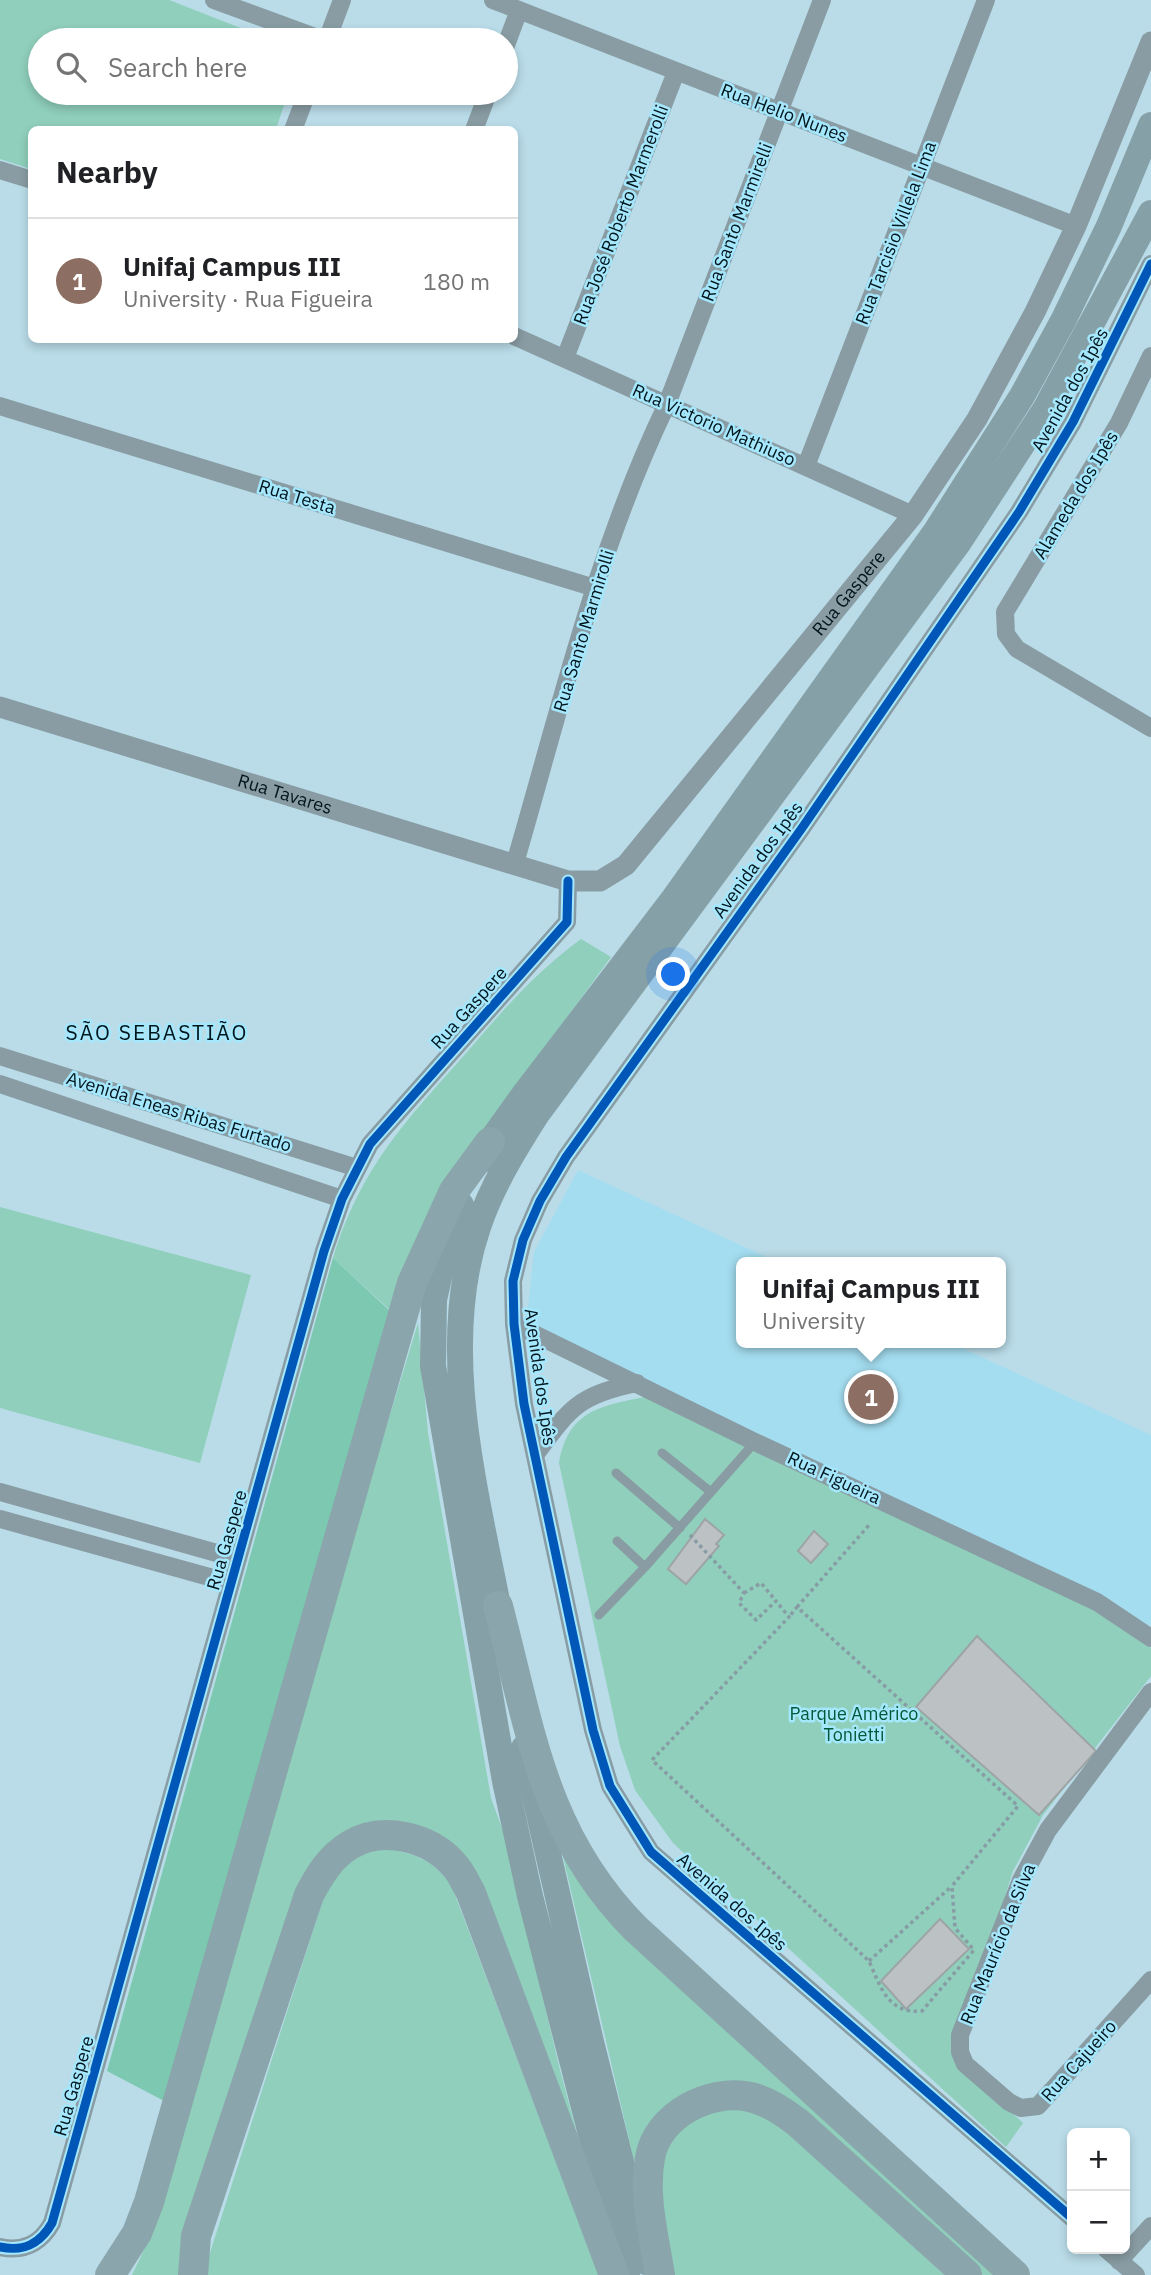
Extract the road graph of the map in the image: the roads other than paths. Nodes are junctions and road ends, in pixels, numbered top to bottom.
1 (214, 0) edge
2 (342, 0) edge
3 (493, 0) edge
4 (822, 0) edge
5 (986, 0) edge
6 (519, 10) junction
7 (292, 28) edge
8 (330, 28) edge
9 (512, 28) edge
10 (1151, 42) edge
11 (677, 72) junction
12 (302, 105) edge
13 (483, 105) edge
14 (779, 111) junction
15 (1151, 125) edge
16 (295, 126) edge
17 (476, 126) edge
18 (922, 166) junction
19 (0, 170) edge
20 (28, 179) edge
21 (1151, 213) edge
22 (1076, 226) junction
23 (1151, 264) edge
24 (518, 337) edge
25 (1151, 356) edge
26 (565, 358) junction
27 (667, 404) junction
28 (0, 406) edge
29 (806, 466) junction
30 (913, 515) junction
31 (595, 588) junction
32 (0, 707) edge
33 (1151, 728) edge
34 (516, 863) junction
35 (568, 881) junction
36 (0, 1056) edge
37 (0, 1084) edge
38 (490, 1142) junction
39 (357, 1168) junction
40 (342, 1199) junction
41 (514, 1324) junction
42 (637, 1384) junction
43 (755, 1442) junction
44 (662, 1453) dead end
45 (535, 1455) junction
46 (616, 1473) dead end
47 (0, 1492) edge
48 (710, 1492) junction
49 (0, 1519) edge
50 (681, 1526) junction
51 (617, 1541) dead end
52 (238, 1559) junction
53 (645, 1567) junction
54 (231, 1583) junction
55 (498, 1606) junction
56 (599, 1615) dead end
57 (1151, 1639) edge
58 (1151, 1692) edge
59 (1151, 1980) edge
60 (965, 2064) joint
61 (1067, 2214) edge
62 (1151, 2226) edge
63 (4, 2248) edge
64 (1113, 2255) edge
65 (110, 2275) edge
66 (193, 2275) edge
67 (614, 2275) edge
68 (627, 2275) edge
69 (649, 2275) edge
70 (660, 2275) edge
71 (967, 2275) edge
72 (1015, 2275) edge
73 (1136, 2275) edge

1 - 7 street
2 - 8 street
3 - 6 street, Rua Helio Nunes
4 - 14 street, Rua Santo Marmirelli
5 - 18 street, Rua Tarcisio Villela Lima
6 - 9 street
6 - 11 street, Rua Helio Nunes
10 - 22 street, Rua Gaspere
11 - 14 street, Rua Helio Nunes
11 - 26 street, Rua José Roberto Marmerolli
12 - 16 street
13 - 17 street
14 - 18 street, Rua Helio Nunes
14 - 27 street, Rua Santo Marmirelli
15 - 38 main road
18 - 22 street, Rua Helio Nunes
18 - 29 street, Rua Tarcisio Villela Lima
19 - 20 street
21 - 55 main road
22 - 30 street, Rua Gaspere
23 - 41 street, Avenida dos Ipês
24 - 26 street, Rua Victorio Mathiuso
25 - 33 street, Alameda dos Ipês
26 - 27 street, Rua Victorio Mathiuso
27 - 29 street, Rua Victorio Mathiuso
27 - 31 street, Rua Santo Marmirolli
28 - 31 street, Rua Testa
29 - 30 street, Rua Victorio Mathiuso
30 - 35 street, Rua Gaspere
31 - 34 street, Rua Santo Marmirolli
32 - 34 street, Rua Tavares
34 - 35 street, Rua Tavares
35 - 39 street, Rua Gaspere
36 - 39 street, Avenida Eneas Ribas Furtado
37 - 40 street, Avenida Eneas Ribas Furtado
38 - 65 highway
38 - 68 main road
39 - 40 street, Rua Gaspere
40 - 52 street, Rua Gaspere
41 - 42 street, Rua Figueira
41 - 45 street, Avenida dos Ipês
42 - 43 street, Rua Figueira
42 - 45 street
43 - 48 lane
43 - 57 street, Rua Figueira
44 - 48 lane
45 - 61 street, Avenida dos Ipês
46 - 50 lane
47 - 52 street
48 - 50 lane
49 - 54 street
50 - 53 lane
51 - 53 lane
52 - 54 street, Rua Gaspere
53 - 56 lane
54 - 63 street, Rua Gaspere
55 - 69 main road
55 - 72 highway
58 - 60 street, Rua Maurício da Silva
59 - 60 street, Rua Cajueiro
62 - 64 street
64 - 73 street
66 - 67 highway
70 - 71 highway

